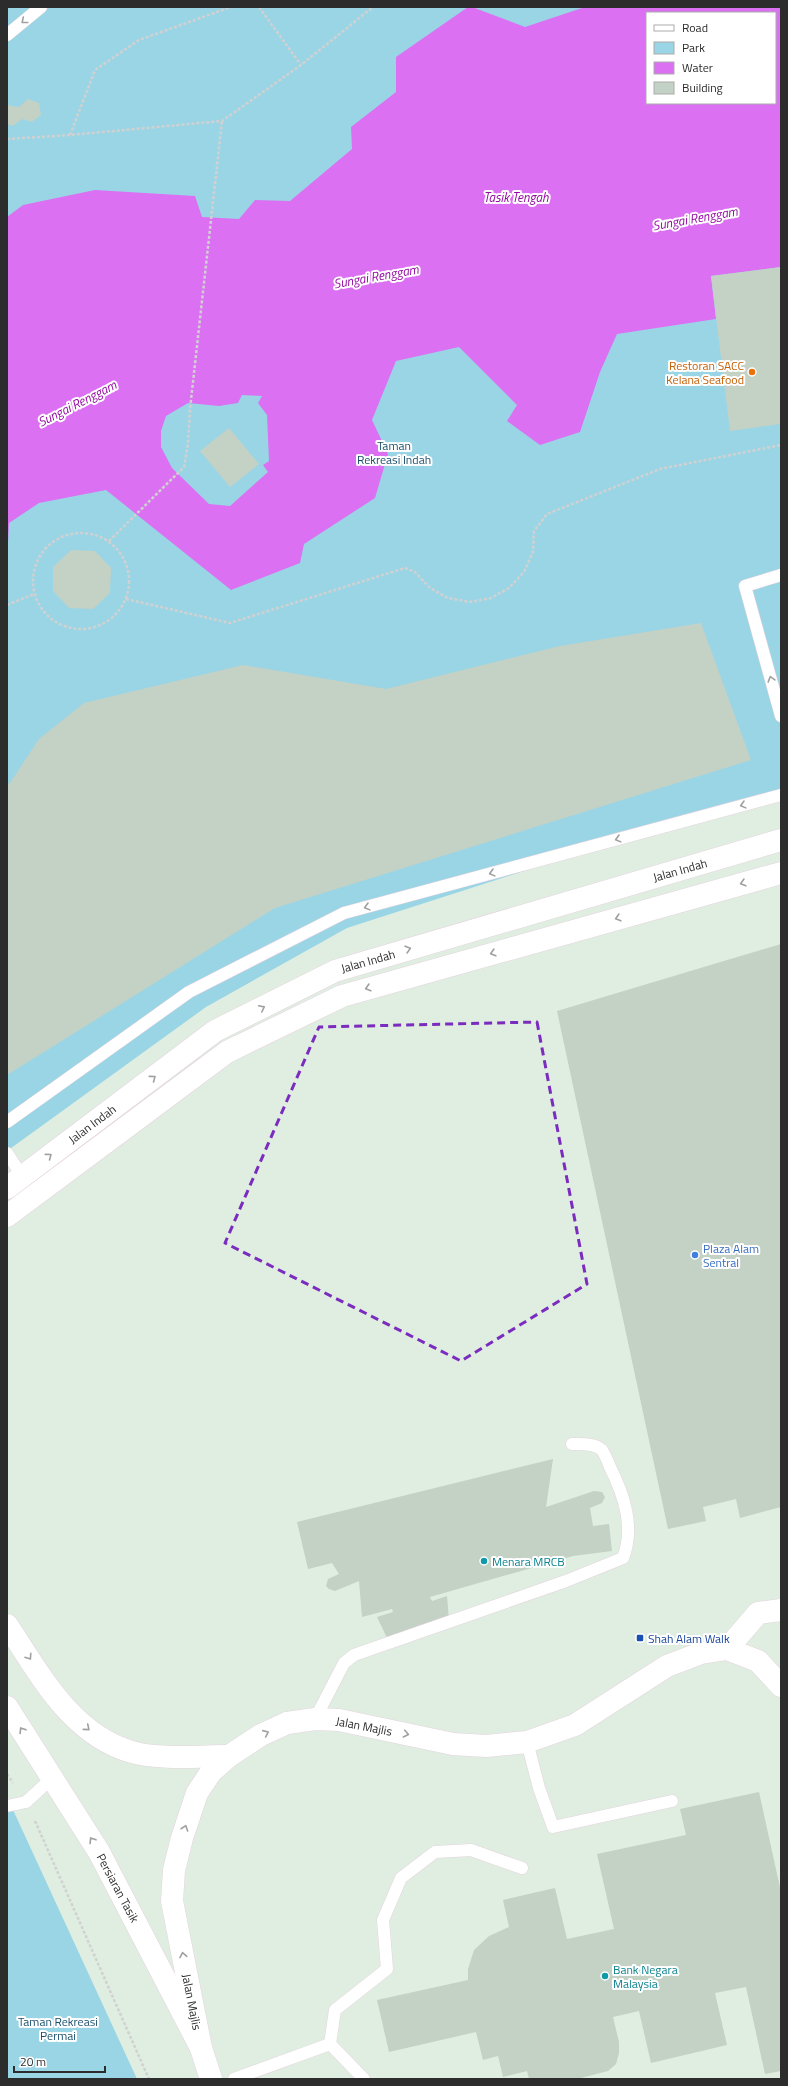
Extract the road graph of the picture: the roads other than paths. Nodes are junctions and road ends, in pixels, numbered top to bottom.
1 (41, 7) edge
2 (7, 35) edge
3 (781, 576) edge
4 (781, 716) edge
5 (781, 795) edge
6 (781, 840) edge
7 (781, 873) edge
8 (7, 1122) edge
9 (7, 1152) edge
10 (15, 1182) edge
11 (7, 1216) edge
12 (572, 1444) dead end
13 (781, 1599) edge
14 (781, 1610) edge
15 (758, 1613) junction
16 (7, 1625) edge
17 (726, 1649) junction
18 (781, 1686) edge
19 (7, 1707) edge
20 (315, 1719) junction
21 (527, 1742) junction
22 (229, 1756) junction
23 (52, 1778) junction
24 (672, 1801) dead end
25 (7, 1806) edge
26 (522, 1868) dead end
27 (330, 2044) junction
28 (201, 2048) junction
29 (211, 2079) edge
30 (234, 2079) edge
31 (364, 2079) edge

1 -> 2 lane
4 -> 3 lane
5 -> 8 lane
10 -> 6 street, Jalan Indah
7 -> 11 street, Jalan Indah
9 - 10 lane
12 - 20 lane
13 - 15 lane
14 - 15 street
15 - 17 street
16 -> 22 street
17 - 18 street, Jalan Majlis
17 - 21 street, Jalan Majlis
23 -> 19 street, Persiaran Tasik
20 -> 21 street, Jalan Majlis
22 -> 20 street, Jalan Majlis
21 - 24 lane
28 -> 22 street, Jalan Majlis
23 - 25 lane
28 -> 23 street, Persiaran Tasik
26 - 27 lane
27 - 30 lane
27 - 31 lane
28 - 29 street, Persiaran Tasik

